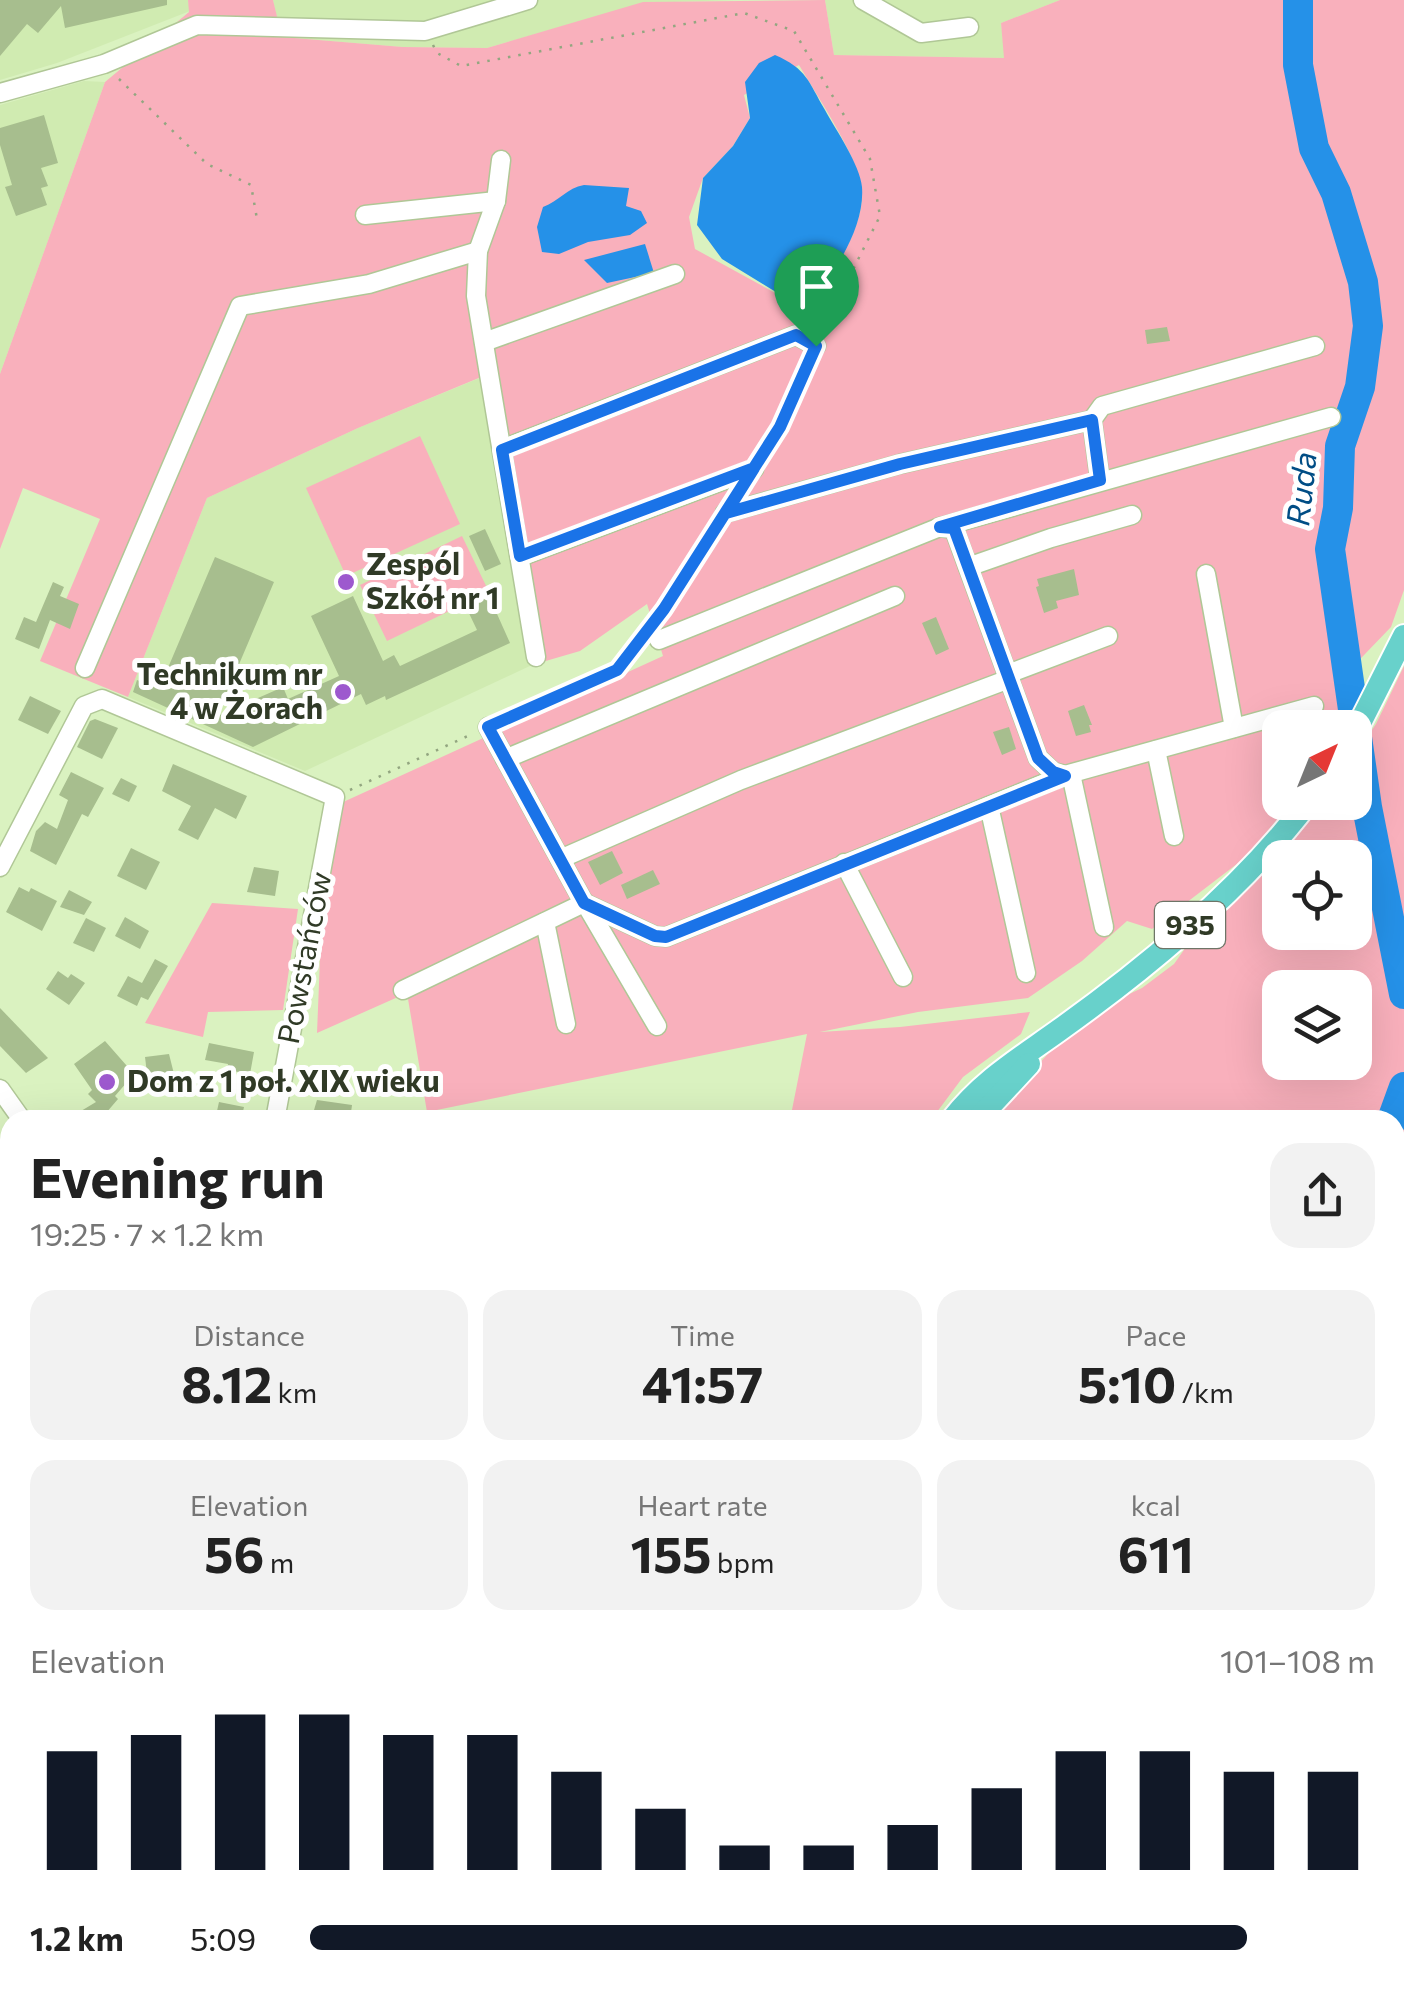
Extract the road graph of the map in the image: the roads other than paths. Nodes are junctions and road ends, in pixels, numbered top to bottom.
1 (528, 0) edge
2 (863, 0) edge
3 (969, 26) dead end
4 (0, 93) edge
5 (501, 160) dead end
6 (496, 201) junction
7 (365, 215) dead end
8 (478, 251) junction
9 (676, 274) dead end
10 (484, 342) junction
11 (816, 346) road end
12 (1316, 346) dead end
13 (1331, 417) dead end
14 (1092, 420) junction
15 (502, 450) junction
16 (754, 468) road end
17 (1100, 480) junction
18 (726, 513) road end
19 (1132, 516) dead end
20 (940, 527) junction
21 (520, 556) junction
22 (968, 567) junction
23 (1206, 574) dead end
24 (895, 596) dead end
25 (650, 634) road end
26 (1108, 636) dead end
27 (1404, 636) edge
28 (536, 656) dead end
29 (85, 668) dead end
30 (1008, 676) junction
31 (1314, 706) dead end
32 (1367, 710) edge
33 (488, 727) road end
34 (1234, 728) junction
35 (1156, 750) junction
36 (506, 760) junction
37 (1068, 775) junction
38 (988, 806) junction
39 (1293, 820) edge
40 (1174, 836) dead end
41 (560, 859) junction
42 (844, 863) junction
43 (0, 867) edge
44 (584, 903) junction
45 (545, 922) junction
46 (1104, 928) dead end
47 (1026, 973) dead end
48 (904, 977) dead end
49 (403, 990) dead end
50 (566, 1024) dead end
51 (657, 1026) dead end
52 (1058, 1032) junction
53 (0, 1089) edge
54 (15, 1110) edge
55 (277, 1110) edge
56 (961, 1110) edge
57 (986, 1110) edge

1 - 4 street
2 - 3 street
5 - 6 street
6 - 7 street
6 - 8 street
8 - 10 street
8 - 29 street
9 - 10 street
10 - 15 street
11 - 15 street
12 - 14 street
13 - 17 street
14 - 17 street
14 - 18 street
15 - 21 street
16 - 21 street
17 - 20 street
19 - 22 street
20 - 22 street
20 - 25 street
21 - 28 street
22 - 30 street
23 - 34 street
24 - 36 street
26 - 30 street
27 - 32 main road
30 - 37 street
30 - 41 street
31 - 34 street
33 - 36 street
34 - 35 street
35 - 37 street
35 - 40 street
36 - 41 street
37 - 38 street
37 - 46 street
38 - 42 street
38 - 47 street
39 - 52 main road, 935
41 - 44 street
42 - 44 street
42 - 48 street
43 - 55 street, Powstańców
44 - 45 street
44 - 51 street
45 - 49 street
45 - 50 street
52 - 56 main road, 935
52 - 57 main road, 935
53 - 54 street

